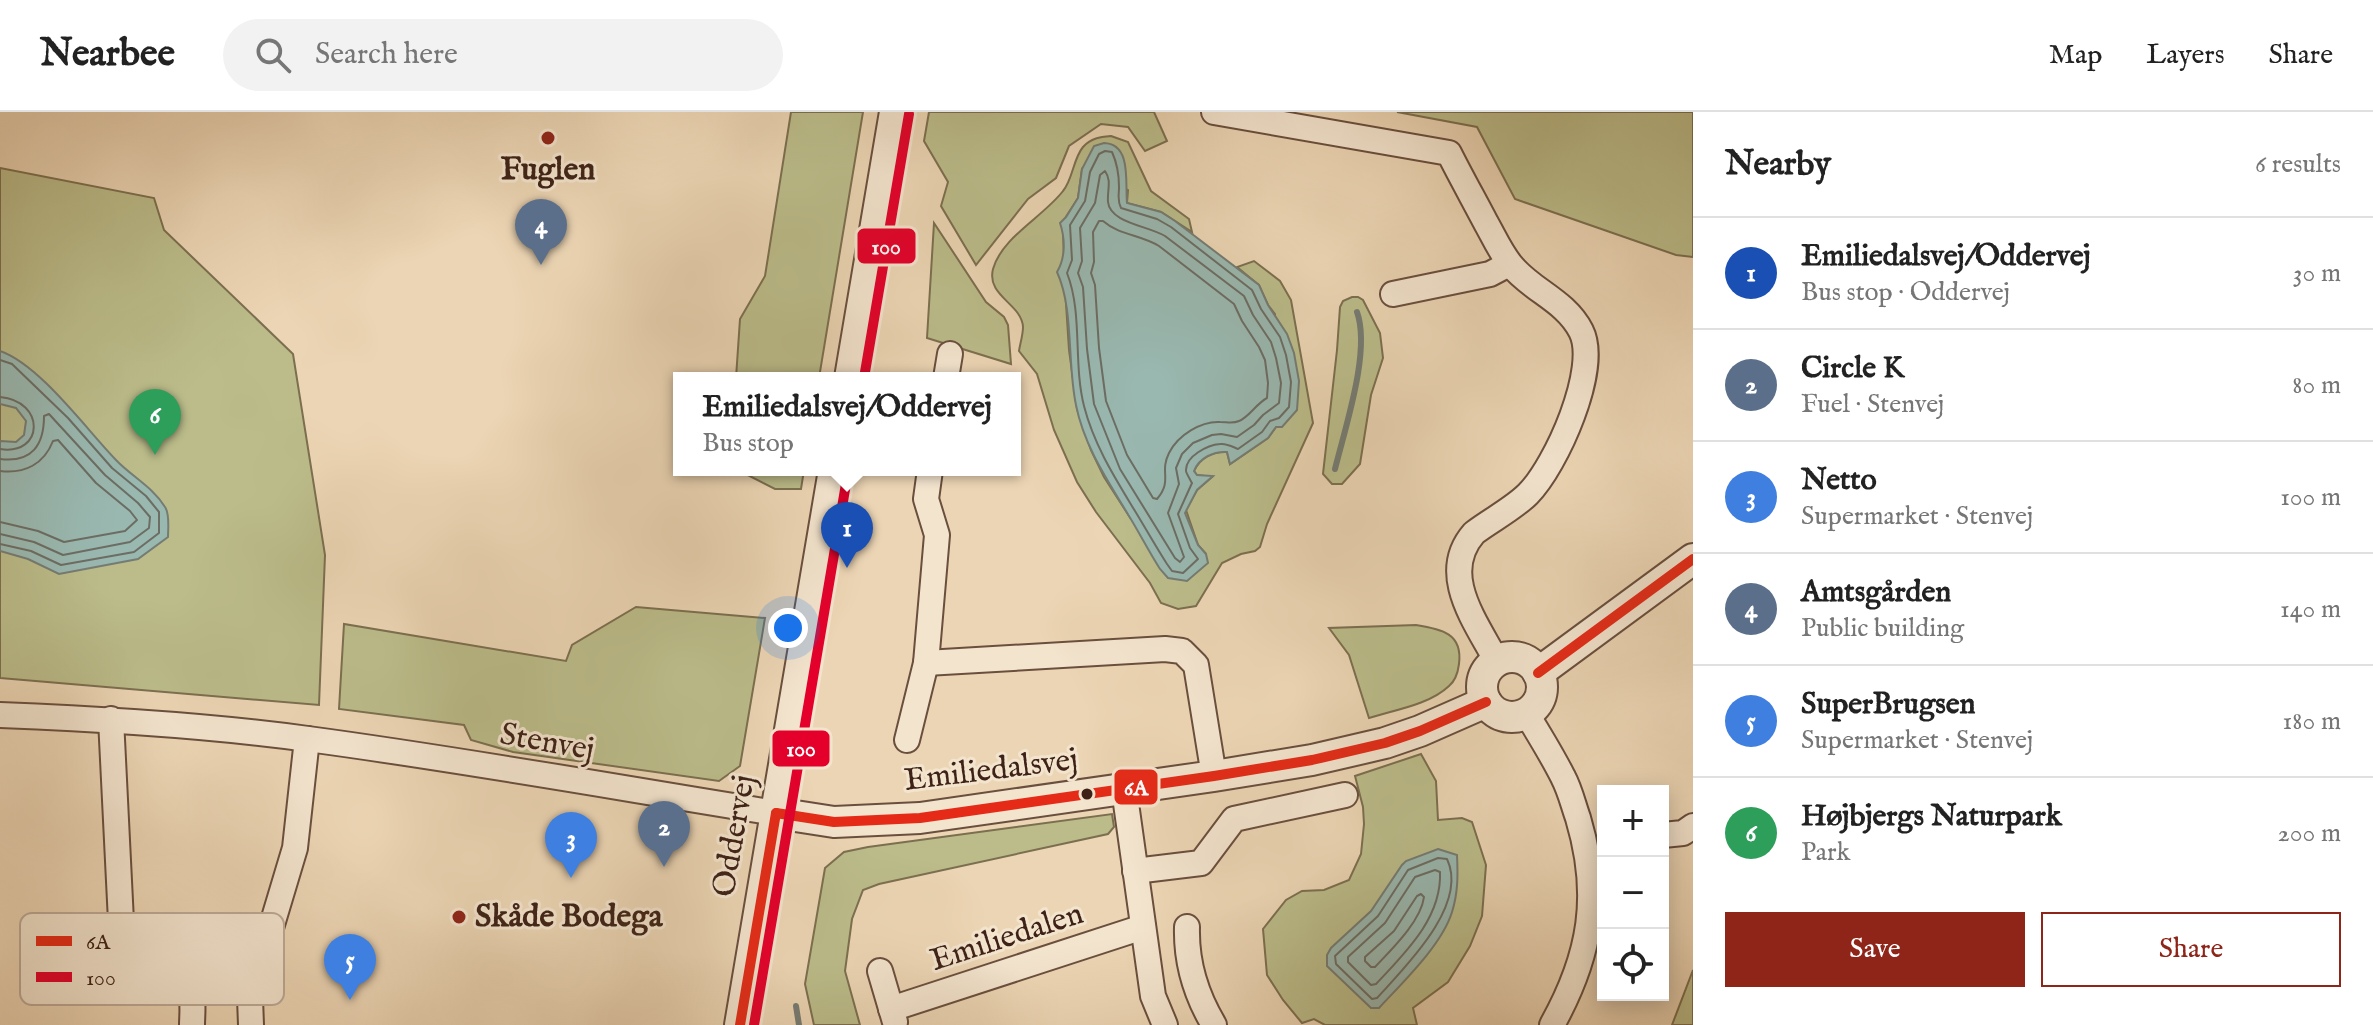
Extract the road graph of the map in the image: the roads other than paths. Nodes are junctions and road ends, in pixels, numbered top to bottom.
1 (895, 112) edge
2 (1214, 112) edge
3 (1509, 264) junction
4 (1393, 294) dead end
5 (851, 372) edge
6 (833, 476) edge
7 (929, 476) edge
8 (1693, 559) edge
9 (1497, 662) junction
10 (926, 663) junction
11 (1538, 673) junction
12 (1486, 702) junction
13 (1526, 713) junction
14 (0, 715) edge
15 (111, 719) junction
16 (307, 739) junction
17 (907, 740) dead end
18 (1214, 776) junction
19 (1124, 789) junction
20 (1345, 795) dead end
21 (776, 813) junction
22 (1592, 825) edge
23 (1693, 826) edge
24 (1669, 834) edge
25 (1135, 871) junction
26 (122, 913) edge
27 (276, 913) edge
28 (1143, 927) junction
29 (1187, 927) dead end
30 (880, 971) dead end
31 (250, 1005) edge
32 (893, 1017) edge
33 (251, 1025) edge
34 (740, 1025) edge
35 (1165, 1025) edge
36 (1214, 1025) edge
37 (1552, 1025) edge

1 - 5 street
2 - 3 street
3 - 4 street
3 - 9 street
6 - 21 street, Oddervej
7 - 10 street, Emiliedalsvej
8 - 11 street
9 - 11 street
9 - 12 street
10 - 17 street, Emiliedalsvej
10 - 18 street
11 - 13 street
12 - 13 street
12 - 18 street, Emiliedalsvej
13 - 22 street
14 - 15 street, Stenvej
15 - 16 street, Stenvej
15 - 26 street
16 - 21 street, Stenvej
16 - 27 street
18 - 19 street, Emiliedalsvej
19 - 21 street, Emiliedalsvej
19 - 25 street
20 - 25 street
21 - 34 street, Oddervej
22 - 37 street
23 - 24 street
25 - 28 street
28 - 32 street, Emiliedalen
28 - 35 street
29 - 36 street
30 - 32 street, Emiliedalen
31 - 33 street

